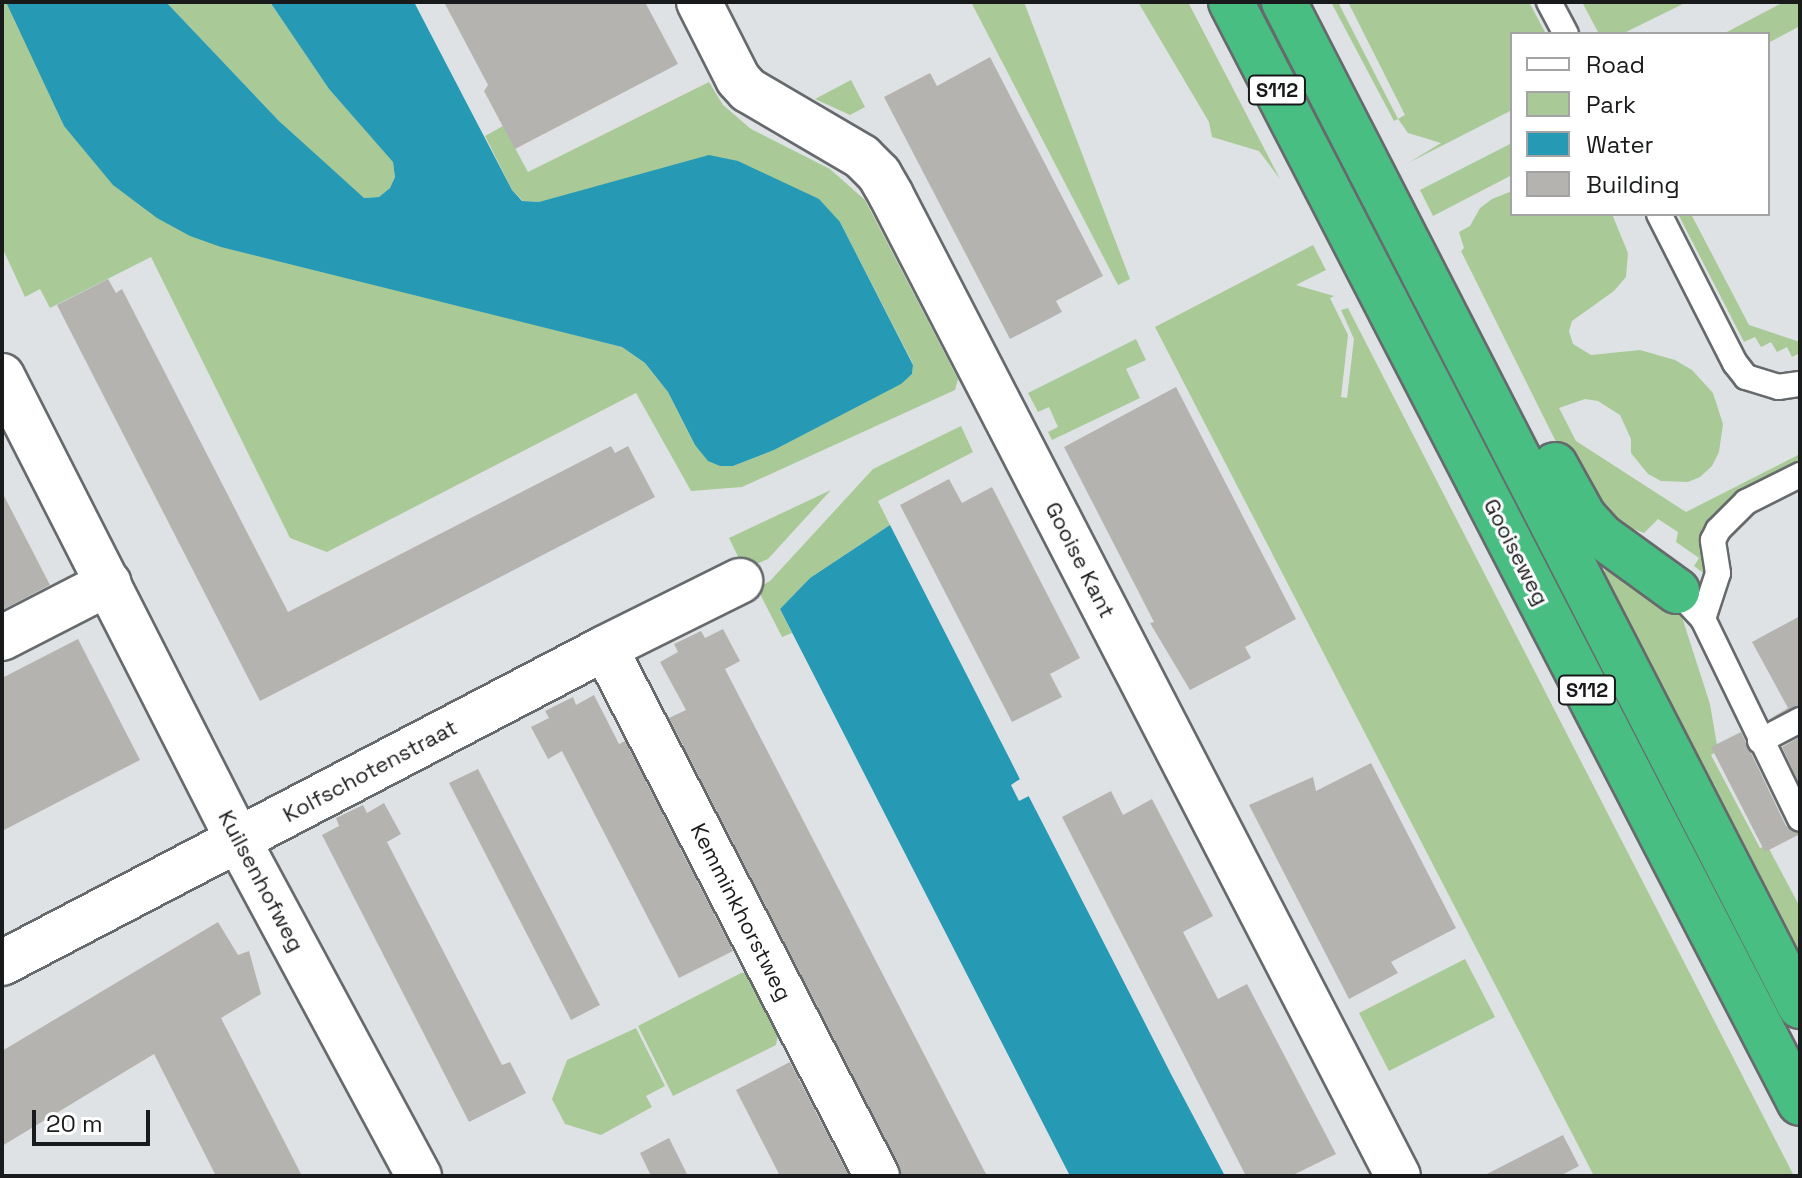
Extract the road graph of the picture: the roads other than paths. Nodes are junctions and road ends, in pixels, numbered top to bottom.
1 (699, 2) edge
2 (1231, 2) edge
3 (1284, 2) edge
4 (1549, 2) edge
5 (1565, 32) edge
6 (1660, 216) edge
7 (2, 376) edge
8 (1800, 384) edge
9 (1483, 388) junction
10 (12, 420) edge
11 (1800, 475) edge
12 (740, 581) dead end
13 (109, 583) junction
14 (1690, 605) junction
15 (2, 638) edge
16 (605, 648) junction
17 (1800, 720) edge
18 (1760, 741) junction
19 (1800, 819) edge
20 (238, 840) junction
21 (2, 963) edge
22 (1800, 1006) edge
23 (1800, 1103) edge
24 (419, 1176) edge
25 (877, 1176) edge
26 (1398, 1176) edge

1 - 26 street, Gooise Kant
2 - 23 highway, Gooiseweg / S112
3 - 9 highway, Gooiseweg / S112
4 - 5 lane
6 - 8 lane
7 - 10 street, Kuilsenhofweg
9 - 14 highway
9 - 22 highway, Gooiseweg / S112
10 - 13 street, Kuilsenhofweg
11 - 14 lane
12 - 16 street, Kolfschotenstraat
13 - 15 street
13 - 20 street, Kuilsenhofweg
14 - 18 lane
16 - 20 street, Kolfschotenstraat
16 - 25 street, Kemminkhorstweg
17 - 18 lane
18 - 19 lane
20 - 21 street, Kolfschotenstraat
20 - 24 street, Kuilsenhofweg

